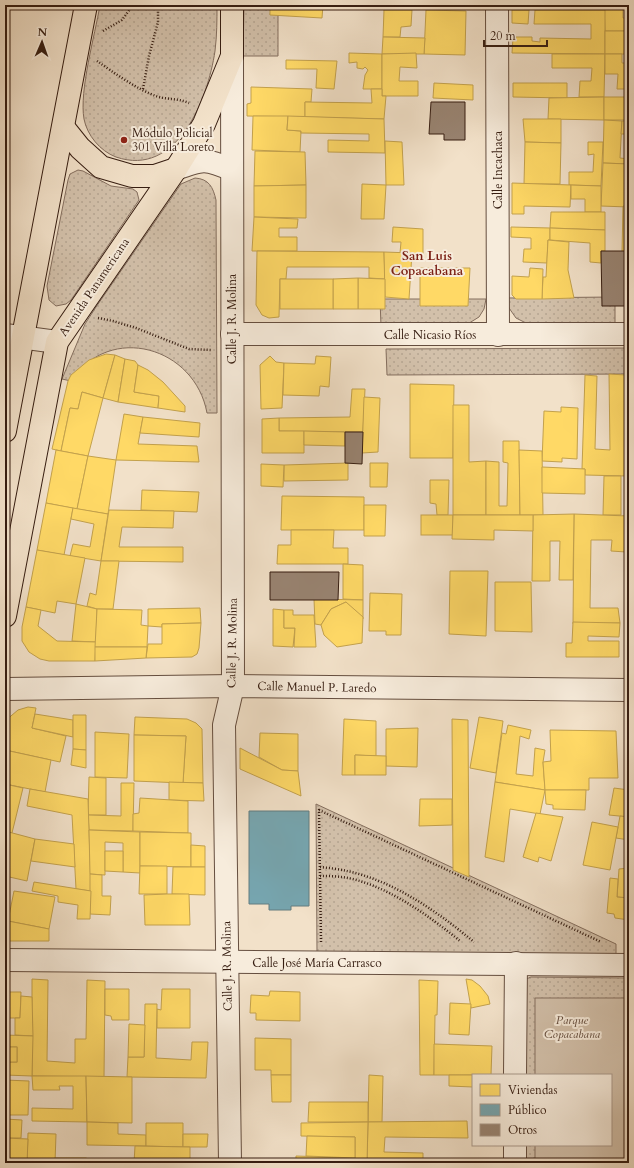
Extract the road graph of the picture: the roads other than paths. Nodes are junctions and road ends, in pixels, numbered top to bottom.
1 (70, 5) edge
2 (86, 5) edge
3 (232, 5) edge
4 (497, 5) edge
5 (80, 43) junction
6 (232, 56) junction
7 (64, 128) junction
8 (176, 169) junction
9 (232, 170) junction
10 (232, 334) junction
11 (629, 334) edge
12 (498, 335) junction
13 (14, 336) edge
14 (57, 342) junction
15 (5, 430) edge
16 (5, 616) edge
17 (233, 686) junction
18 (5, 689) edge
19 (629, 690) edge
20 (5, 960) edge
21 (227, 963) junction
22 (516, 963) junction
23 (621, 965) edge
24 (515, 1074) edge
25 (515, 1146) edge
26 (230, 1163) edge
27 (514, 1163) edge

1 - 5 main road
2 - 5 main road
3 - 6 main road, Avenida Panamericana
4 - 12 street, Calle Incachaca
5 - 7 main road
6 - 8 main road, Avenida Panamericana
6 - 9 street, Calle J. R. Molina
7 - 8 main road
7 - 13 main road
8 - 9 street
8 - 14 main road, Avenida Panamericana
9 - 10 street, Calle J. R. Molina
10 - 12 street, Calle Nicasio Ríos
10 - 17 street, Calle J. R. Molina
11 - 12 street, Calle Nicasio Ríos
13 - 14 street
13 - 15 main road
14 - 16 main road, Avenida Panamericana
17 - 18 street, Calle Manuel P. Laredo
17 - 19 street, Calle Manuel P. Laredo
17 - 21 street, Calle J. R. Molina
20 - 21 street, Calle José María Carrasco
21 - 22 street, Calle José María Carrasco
21 - 26 street, Calle J. R. Molina
22 - 23 street, Calle José María Carrasco
22 - 24 street
25 - 27 street

